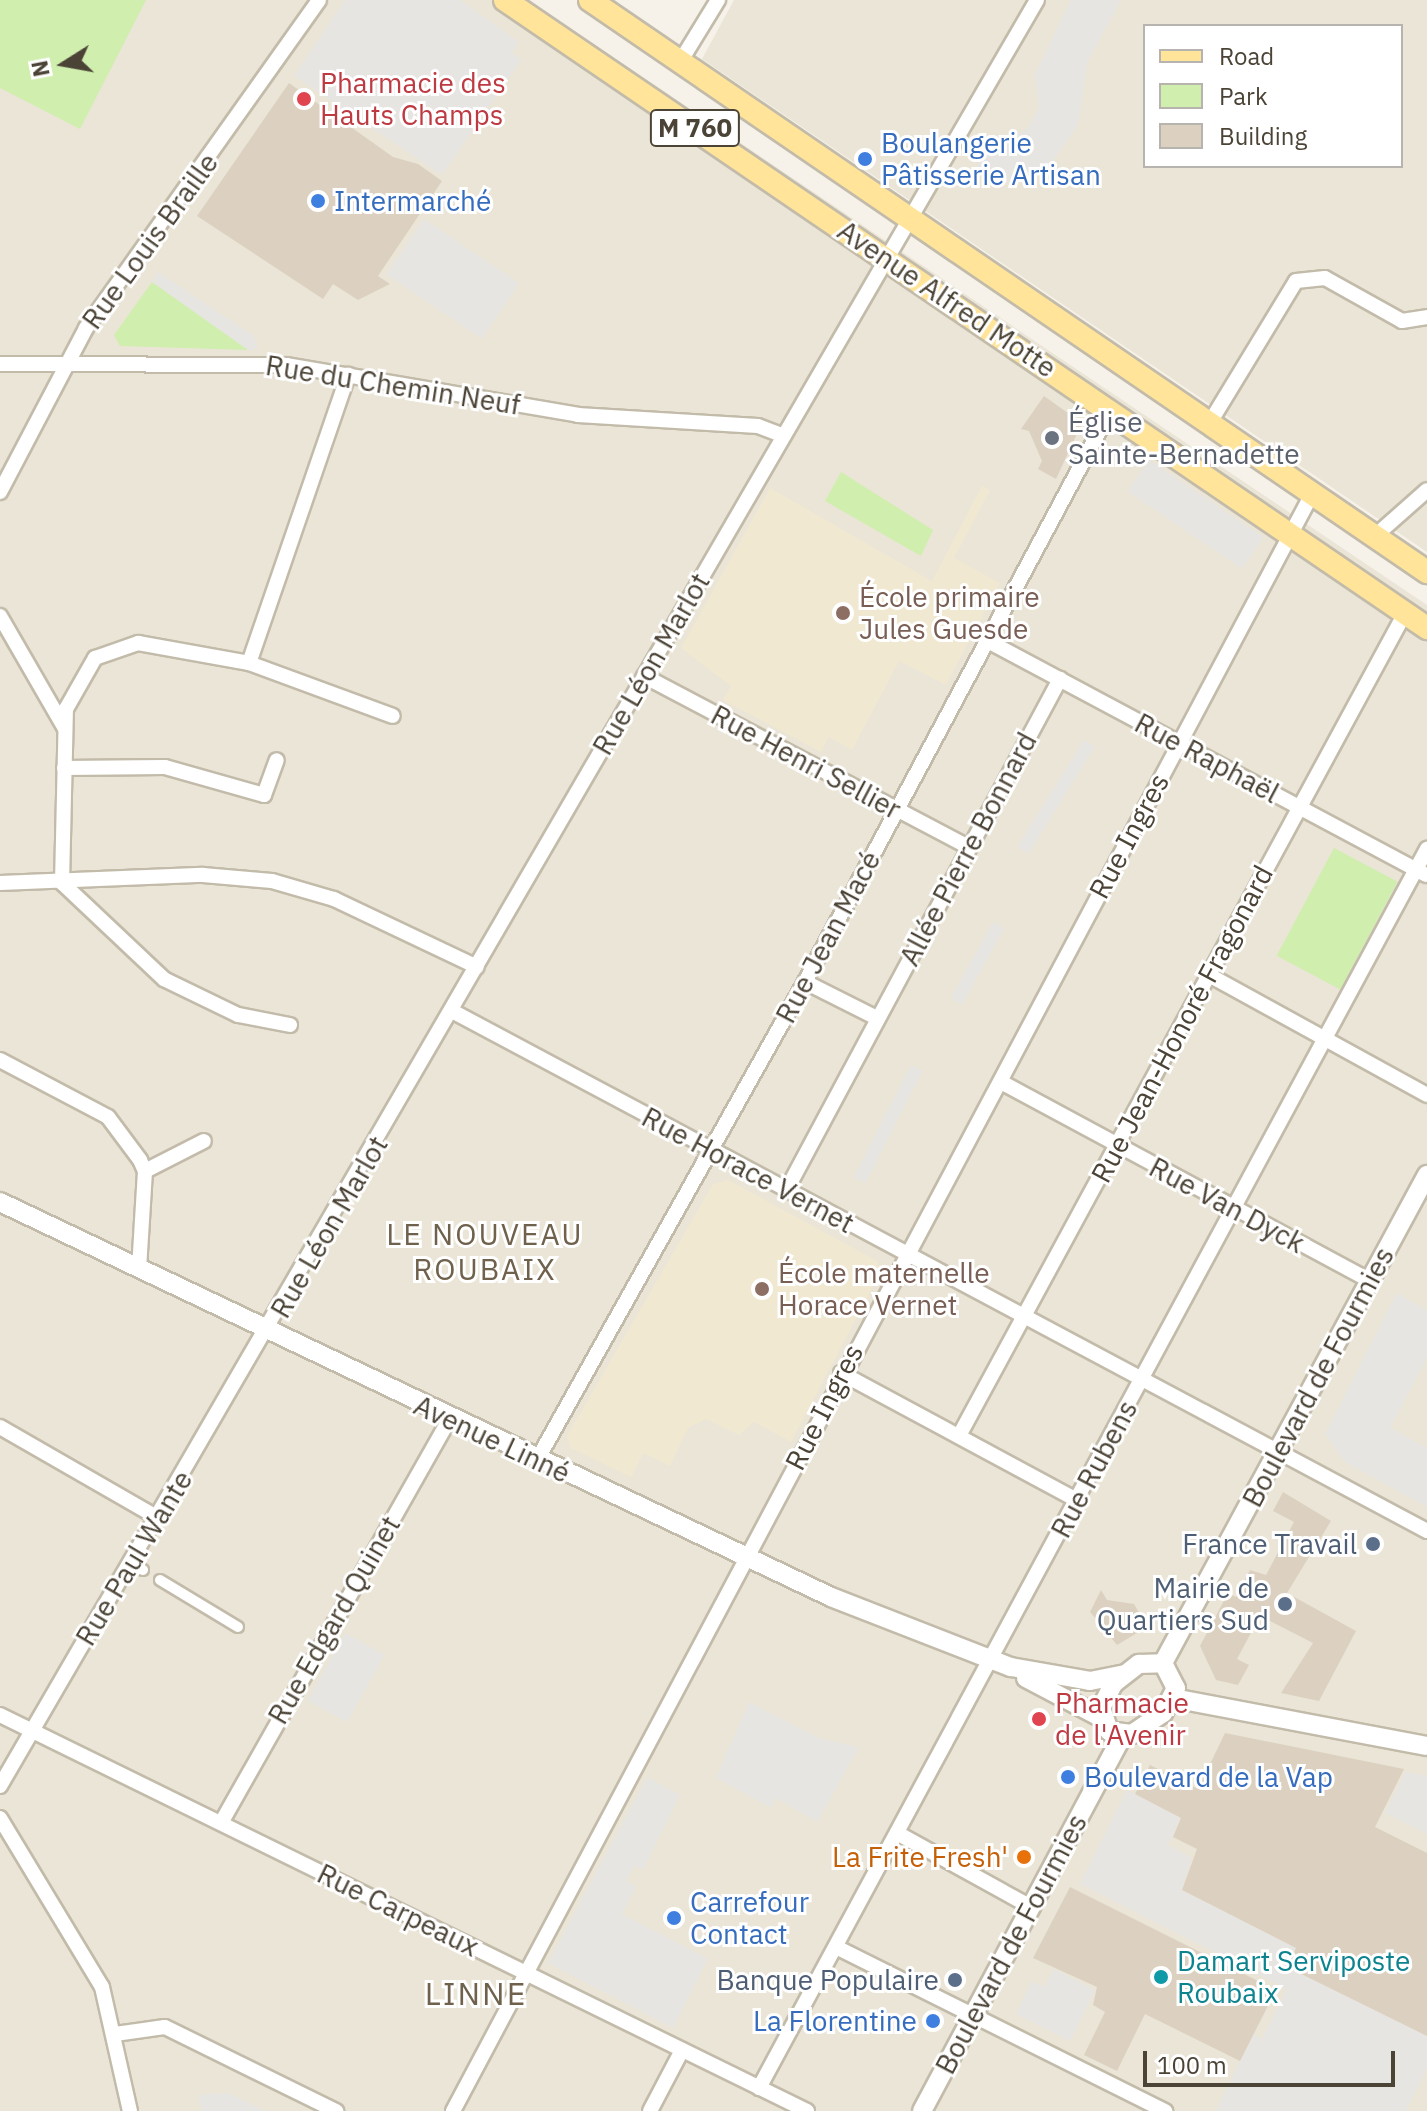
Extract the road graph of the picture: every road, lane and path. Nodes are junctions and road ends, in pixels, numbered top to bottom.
1 (319, 0) edge
2 (505, 0) edge
3 (590, 0) edge
4 (718, 0) edge
5 (1037, 0) edge
6 (680, 62) junction
7 (908, 219) junction
8 (885, 256) junction
9 (1427, 317) edge
10 (68, 360) junction
11 (0, 364) edge
12 (348, 375) junction
13 (1110, 411) junction
14 (1209, 424) junction
15 (782, 435) junction
16 (1427, 490) edge
17 (0, 492) edge
18 (1312, 494) junction
19 (1288, 533) junction
20 (1375, 536) junction
21 (1427, 572) edge
22 (1405, 613) junction
23 (0, 616) edge
24 (1427, 628) edge
25 (988, 641) junction
26 (249, 663) junction
27 (644, 676) junction
28 (1060, 679) junction
29 (393, 716) dead end
30 (64, 727) junction
31 (1179, 742) junction
32 (277, 760) dead end
33 (64, 768) junction
34 (1300, 807) junction
35 (896, 810) junction
36 (969, 847) junction
37 (1427, 849) edge
38 (1422, 872) edge
39 (0, 883) edge
40 (62, 883) junction
41 (477, 967) junction
42 (1209, 975) junction
43 (805, 982) junction
44 (452, 1011) junction
45 (877, 1018) junction
46 (290, 1025) dead end
47 (1325, 1039) junction
48 (0, 1060) edge
49 (1001, 1082) junction
50 (1427, 1095) edge
51 (204, 1141) dead end
52 (1117, 1145) junction
53 (711, 1150) junction
54 (145, 1171) junction
55 (1427, 1175) edge
56 (786, 1191) junction
57 (0, 1202) edge
58 (1234, 1208) junction
59 (909, 1257) junction
60 (139, 1268) junction
61 (1370, 1281) junction
62 (1023, 1317) junction
63 (269, 1331) junction
64 (841, 1373) junction
65 (1142, 1380) junction
66 (450, 1419) junction
67 (0, 1427) edge
68 (960, 1434) junction
69 (1278, 1451) junction
70 (537, 1460) junction
71 (1077, 1500) junction
72 (158, 1518) junction
73 (1427, 1531) edge
74 (745, 1559) junction
75 (160, 1580) dead end
76 (238, 1627) dead end
77 (991, 1660) junction
78 (1163, 1663) junction
79 (1122, 1675) junction
80 (1173, 1698) junction
81 (0, 1715) edge
82 (1102, 1718) junction
83 (33, 1730) junction
84 (1123, 1735) junction
85 (1427, 1746) edge
86 (0, 1786) edge
87 (0, 1818) edge
88 (221, 1823) junction
89 (897, 1833) junction
90 (1031, 1907) junction
91 (836, 1947) junction
92 (527, 1973) junction
93 (973, 2016) junction
94 (115, 2034) junction
95 (682, 2050) junction
96 (759, 2088) junction
97 (130, 2111) edge
98 (336, 2111) edge
99 (453, 2111) edge
100 (650, 2111) edge
101 (807, 2111) edge
102 (922, 2111) edge
103 (1165, 2111) edge

1 - 10 street, Rue Louis Braille
2 - 8 main road, Avenue Alfred Motte / M 760
3 - 6 main road, Avenue Alfred Motte / M 760
4 - 6 street
5 - 7 street, Rue Léon Marlot
6 - 7 main road, Avenue Alfred Motte / M 760
7 - 8 street, Rue Léon Marlot
7 - 14 main road, Avenue Alfred Motte / M 760
8 - 13 main road, Avenue Alfred Motte / M 760
8 - 15 street, Rue Léon Marlot
9 - 14 street
10 - 11 street, Rue du Chemin Neuf
10 - 12 street, Rue du Chemin Neuf
10 - 17 street, Rue Louis Braille
12 - 15 street, Rue du Chemin Neuf
12 - 26 street
13 - 19 main road, Avenue Alfred Motte / M 760
13 - 25 street, Rue Jean Macé
14 - 18 main road, Avenue Alfred Motte / M 760
15 - 27 street, Rue Léon Marlot
16 - 20 street
18 - 19 street, Rue Ingres
18 - 20 main road, Avenue Alfred Motte / M 760
19 - 22 main road, Avenue Alfred Motte / M 760
19 - 31 street, Rue Ingres
20 - 21 main road, Avenue Alfred Motte / M 760
22 - 24 main road, Avenue Alfred Motte / M 760
22 - 34 street, Rue Jean-Honoré Fragonard
23 - 30 street
25 - 28 street, Rue Raphaël
25 - 35 street, Rue Jean Macé
26 - 29 street
26 - 30 street
27 - 35 street, Rue Henri Sellier
27 - 41 street, Rue Léon Marlot
28 - 31 street, Rue Raphaël
28 - 36 street, Allée Pierre Bonnard
30 - 33 street
31 - 34 street, Rue Raphaël
31 - 49 street, Rue Ingres
32 - 33 street
33 - 40 street
34 - 38 street, Rue Raphaël
34 - 42 street, Rue Jean-Honoré Fragonard
35 - 36 street, Rue Henri Sellier
35 - 43 street, Rue Jean Macé
36 - 45 street, Allée Pierre Bonnard
37 - 38 street, Rue Rubens
38 - 47 street, Rue Rubens
39 - 40 street
40 - 41 street
40 - 46 street
41 - 44 street, Rue Léon Marlot
42 - 47 street
42 - 52 street, Rue Jean-Honoré Fragonard
43 - 45 street
43 - 53 street, Rue Jean Macé
44 - 53 street, Rue Horace Vernet
44 - 63 street, Rue Léon Marlot
45 - 56 street, Allée Pierre Bonnard
47 - 50 street
47 - 58 street, Rue Rubens
48 - 54 street
49 - 52 street, Rue Van Dyck
49 - 59 street, Rue Ingres
51 - 54 street
52 - 58 street, Rue Van Dyck
52 - 62 street, Rue Jean-Honoré Fragonard
53 - 56 street, Rue Horace Vernet
53 - 70 street, Rue Jean Macé
54 - 60 street
55 - 61 street, Boulevard de Fourmies
56 - 59 street, Rue Horace Vernet
57 - 60 street, Avenue Linné
58 - 61 street, Rue Van Dyck
58 - 65 street, Rue Rubens
59 - 62 street, Rue Horace Vernet
59 - 64 street, Rue Ingres
60 - 63 street, Avenue Linné
61 - 69 street, Boulevard de Fourmies
62 - 65 street, Rue Horace Vernet
62 - 68 street, Rue Jean-Honoré Fragonard
63 - 66 street, Avenue Linné
63 - 72 street, Rue Paul Wante
64 - 68 street
64 - 74 street, Rue Ingres
65 - 69 street, Rue Horace Vernet
65 - 71 street, Rue Rubens
66 - 70 street, Avenue Linné
66 - 88 street, Rue Edgard Quinet
67 - 72 street
68 - 71 street
69 - 73 street, Rue Horace Vernet
69 - 78 street, Boulevard de Fourmies
70 - 74 street, Avenue Linné
71 - 77 street, Rue Rubens
72 - 83 street, Rue Paul Wante
74 - 77 street, Avenue Linné
74 - 92 street, Rue Ingres
75 - 76 street
77 - 79 street, Avenue Linné
77 - 82 street, Avenue Linné
77 - 89 street, Rue Rubens
78 - 79 street
78 - 80 street
79 - 82 street
80 - 84 street
80 - 85 street
81 - 83 street, Rue Carpeaux
82 - 84 street
83 - 86 street, Rue Paul Wante
83 - 88 street, Rue Carpeaux
84 - 90 street, Boulevard de Fourmies
87 - 94 street
88 - 92 street, Rue Carpeaux
89 - 90 street
89 - 91 street, Rue Rubens
90 - 93 street, Boulevard de Fourmies
91 - 93 street
91 - 96 street, Rue Rubens
92 - 95 street, Rue Carpeaux
92 - 99 street, Rue Ingres
93 - 102 street, Boulevard de Fourmies
93 - 103 street
94 - 97 street
94 - 98 street
95 - 96 street, Rue Carpeaux
95 - 100 street
96 - 101 street, Rue Carpeaux

